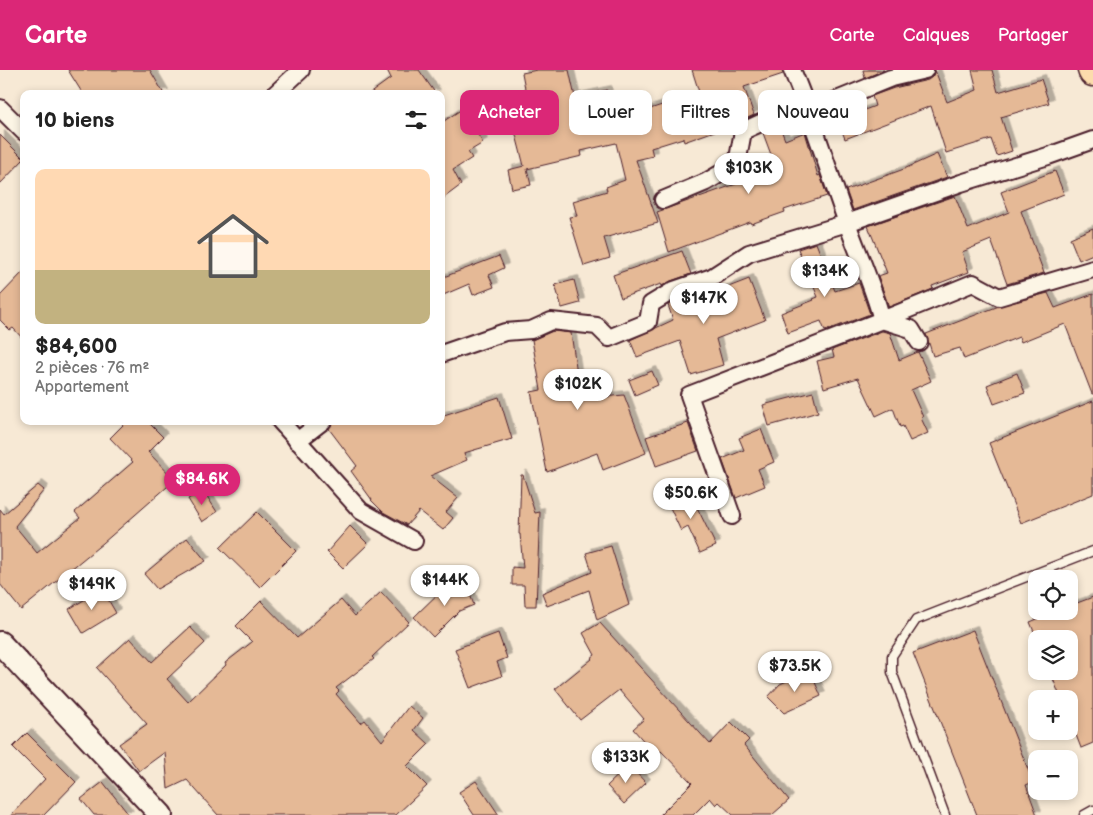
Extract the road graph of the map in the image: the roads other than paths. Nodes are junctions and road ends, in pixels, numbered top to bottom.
1 (302, 70) edge
2 (792, 70) edge
3 (925, 70) edge
4 (280, 90) edge
5 (801, 90) edge
6 (861, 90) edge
7 (0, 108) edge
8 (758, 124) edge
9 (20, 128) edge
10 (818, 135) edge
11 (1093, 140) edge
12 (663, 200) dead end
13 (847, 224) junction
14 (1093, 268) edge
15 (882, 320) junction
16 (919, 342) dead end
17 (445, 353) edge
18 (283, 425) edge
19 (318, 425) edge
20 (297, 441) junction
21 (732, 516) dead end
22 (414, 541) dead end
23 (1093, 551) edge
24 (1, 645) edge
25 (1093, 810) edge
26 (161, 815) edge
27 (945, 815) edge
28 (1084, 815) edge

1 - 4 street
2 - 5 street
3 - 6 street
7 - 9 street
8 - 12 street
10 - 13 street
11 - 13 street
13 - 15 street
13 - 17 street
14 - 15 street
15 - 16 street
15 - 21 street
18 - 20 street
19 - 20 street
20 - 22 street
23 - 27 lane
24 - 26 street
25 - 28 lane

